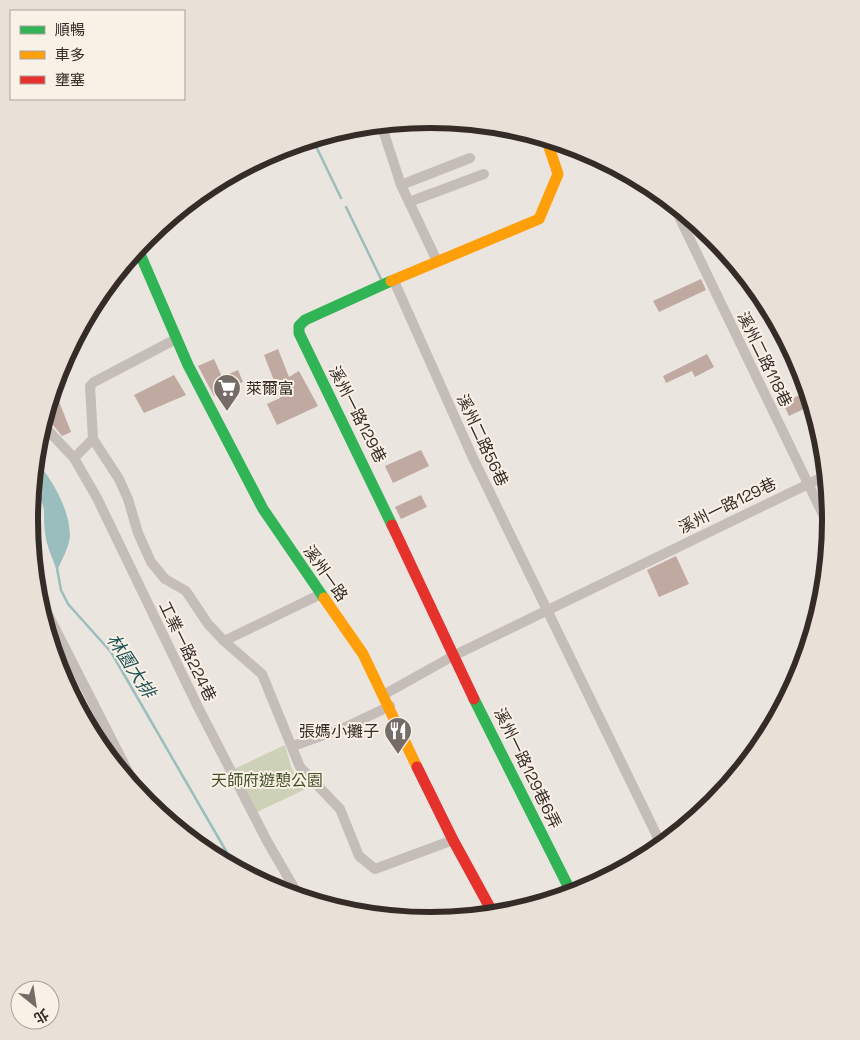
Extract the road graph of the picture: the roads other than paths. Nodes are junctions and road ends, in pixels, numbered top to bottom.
1 (383, 131) edge
2 (549, 146) edge
3 (470, 158) dead end
4 (484, 174) dead end
5 (401, 185) junction
6 (409, 202) junction
7 (679, 217) edge
8 (140, 255) edge
9 (437, 261) junction
10 (394, 281) junction
11 (176, 339) junction
12 (48, 430) edge
13 (93, 439) junction
14 (74, 458) junction
15 (820, 478) edge
16 (808, 484) junction
17 (822, 513) edge
18 (321, 594) junction
19 (548, 609) junction
20 (50, 619) edge
21 (224, 642) junction
22 (454, 656) junction
23 (385, 694) junction
24 (390, 706) junction
25 (293, 746) junction
26 (126, 768) edge
27 (658, 839) edge
28 (453, 840) junction
29 (569, 887) edge
30 (294, 888) edge
31 (490, 908) edge

1 - 5 street
2 - 9 street, 溪州一路129巷
3 - 5 street
4 - 6 street
5 - 6 street
6 - 9 street
7 - 16 street, 溪州二路118巷
8 - 11 street, 溪州一路
9 - 10 street, 溪州一路129巷
10 - 19 street, 溪州二路56巷
10 - 22 street, 溪州一路129巷
11 - 13 street
11 - 18 street, 溪州一路
12 - 14 street, 工業一路224巷
13 - 14 street
13 - 21 street
14 - 30 street, 工業一路224巷
15 - 16 street, 溪州一路129巷
16 - 17 street, 溪州二路118巷
16 - 19 street, 溪州一路129巷
18 - 21 street
18 - 23 street, 溪州一路
19 - 22 street, 溪州一路129巷
19 - 27 street, 溪州二路56巷
20 - 26 street
21 - 25 street
22 - 23 street, 溪州一路129巷
22 - 29 street, 溪州一路129巷6弄
23 - 24 street, 溪州一路
24 - 25 street
24 - 28 street, 溪州一路
25 - 28 street
28 - 31 street, 溪州一路

